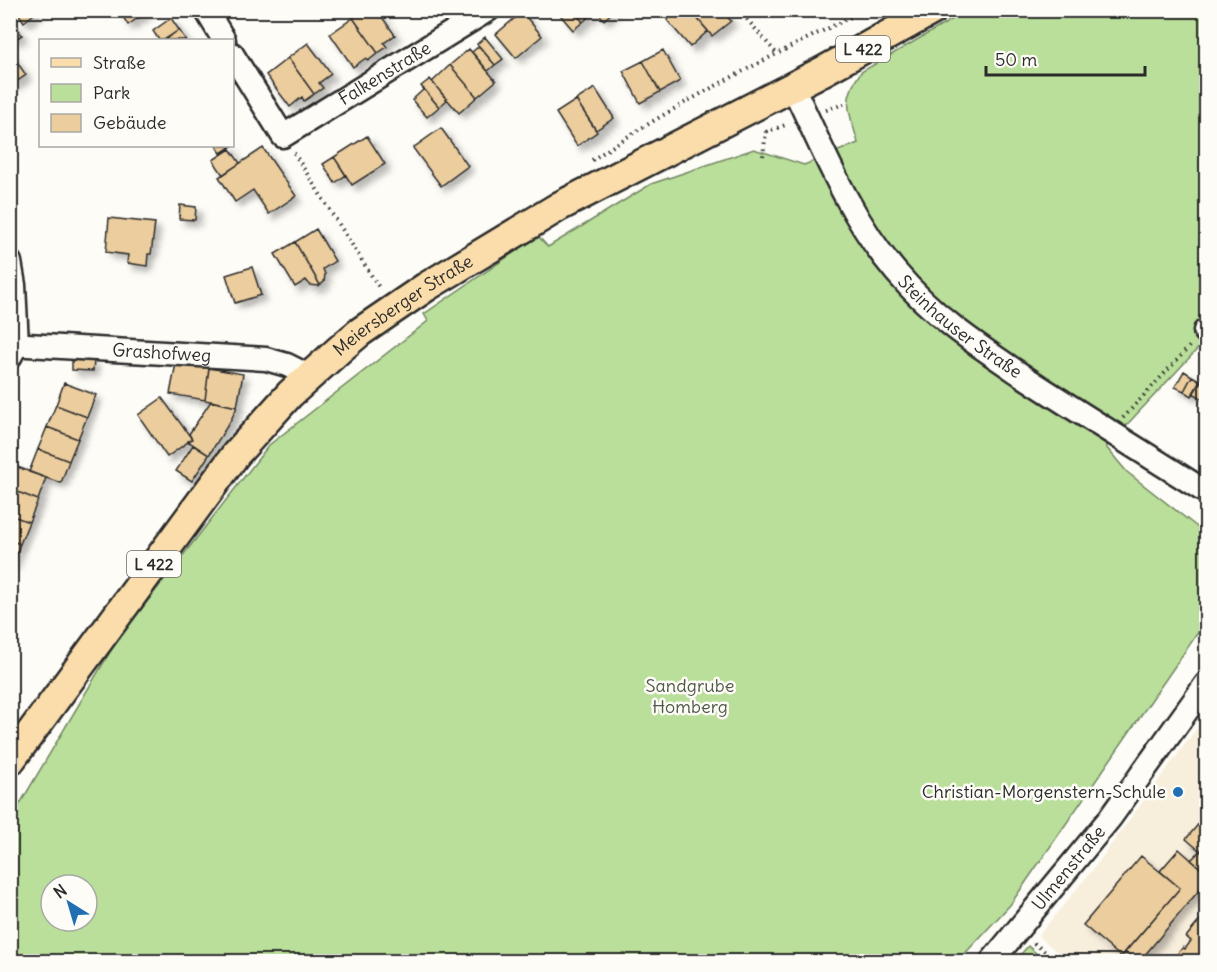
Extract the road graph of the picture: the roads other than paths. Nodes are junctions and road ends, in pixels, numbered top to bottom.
1 (206, 10) edge
2 (488, 10) edge
3 (918, 14) edge
4 (223, 39) edge
5 (234, 57) edge
6 (793, 87) junction
7 (10, 262) edge
8 (13, 348) edge
9 (309, 376) junction
10 (1206, 492) edge
11 (1206, 684) edge
12 (10, 761) edge
13 (991, 962) edge

1 - 4 street
2 - 5 street, Falkenstraße
3 - 6 main road, Meiersberger Straße / L 422
6 - 9 main road, Meiersberger Straße / L 422
6 - 10 street, Steinhauser Straße
7 - 8 street
8 - 9 street, Grashofweg
9 - 12 main road, Meiersberger Straße / L 422
11 - 13 street, Ulmenstraße

